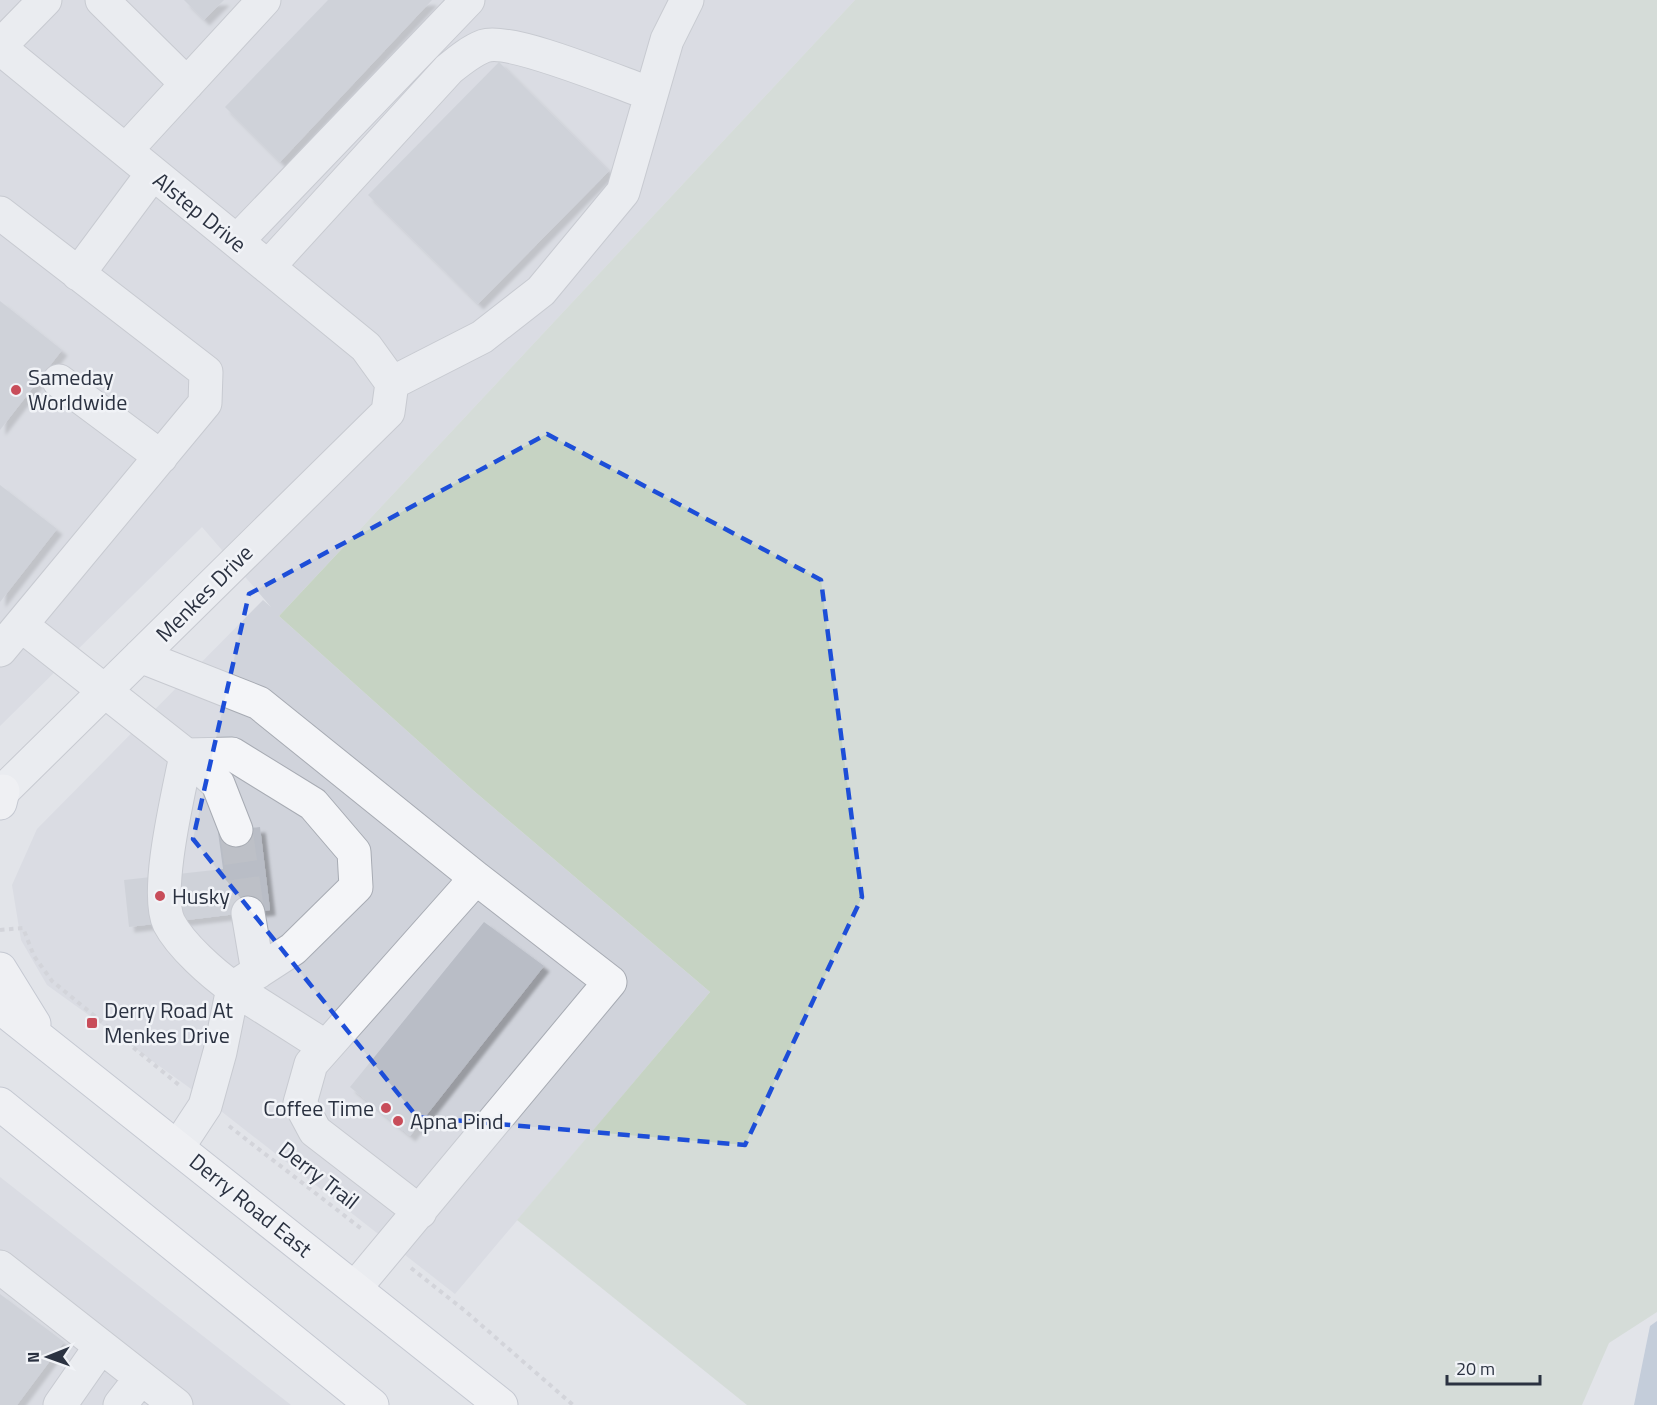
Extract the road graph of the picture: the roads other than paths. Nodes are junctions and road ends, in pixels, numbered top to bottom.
1 (45, 0) edge
2 (102, 0) edge
3 (264, 0) edge
4 (468, 0) edge
5 (687, 0) edge
6 (0, 47) edge
7 (187, 84) junction
8 (651, 94) junction
9 (126, 150) junction
10 (153, 173) junction
11 (0, 213) edge
12 (237, 241) junction
13 (268, 267) junction
14 (78, 274) junction
15 (59, 381) dead end
16 (392, 383) junction
17 (161, 457) junction
18 (21, 625) junction
19 (0, 650) edge
20 (140, 656) junction
21 (103, 692) junction
22 (186, 755) junction
23 (1, 796) edge
24 (236, 830) tunnel mouth
25 (476, 878) junction
26 (248, 913) tunnel mouth
27 (0, 969) edge
28 (245, 980) junction
29 (0, 1007) edge
30 (46, 1043) junction
31 (326, 1047) junction
32 (0, 1104) edge
33 (178, 1147) junction
34 (420, 1212) junction
35 (0, 1267) edge
36 (355, 1288) junction
37 (101, 1346) junction
38 (141, 1378) junction
39 (60, 1405) edge
40 (120, 1405) edge
41 (176, 1405) edge
42 (372, 1405) edge
43 (501, 1405) edge

1 - 6 street
2 - 7 street
3 - 7 street
4 - 12 street
5 - 8 street
6 - 9 street, Alstep Drive
7 - 9 street
8 - 13 street
8 - 16 street
9 - 10 street, Alstep Drive
10 - 12 street, Alstep Drive
10 - 14 street
11 - 14 street
12 - 13 street, Alstep Drive
13 - 16 street, Alstep Drive
14 - 17 street
15 - 17 street
16 - 20 street, Menkes Drive
17 - 18 street
18 - 19 street
18 - 21 street
20 - 21 street, Menkes Drive
20 - 25 street
21 - 22 street
21 - 23 street, Menkes Drive
22 - 24 street
22 - 28 street
22 - 28 street
25 - 31 street
25 - 34 street
26 - 28 street
27 - 30 main road
28 - 31 street
28 - 33 street
29 - 30 main road, Derry Road East
30 - 33 main road, Derry Road East
31 - 34 street
32 - 42 main road
33 - 36 main road, Derry Road East
34 - 36 street
35 - 37 street
36 - 43 main road, Derry Road East
37 - 38 street
37 - 39 street
38 - 40 street
38 - 41 street

